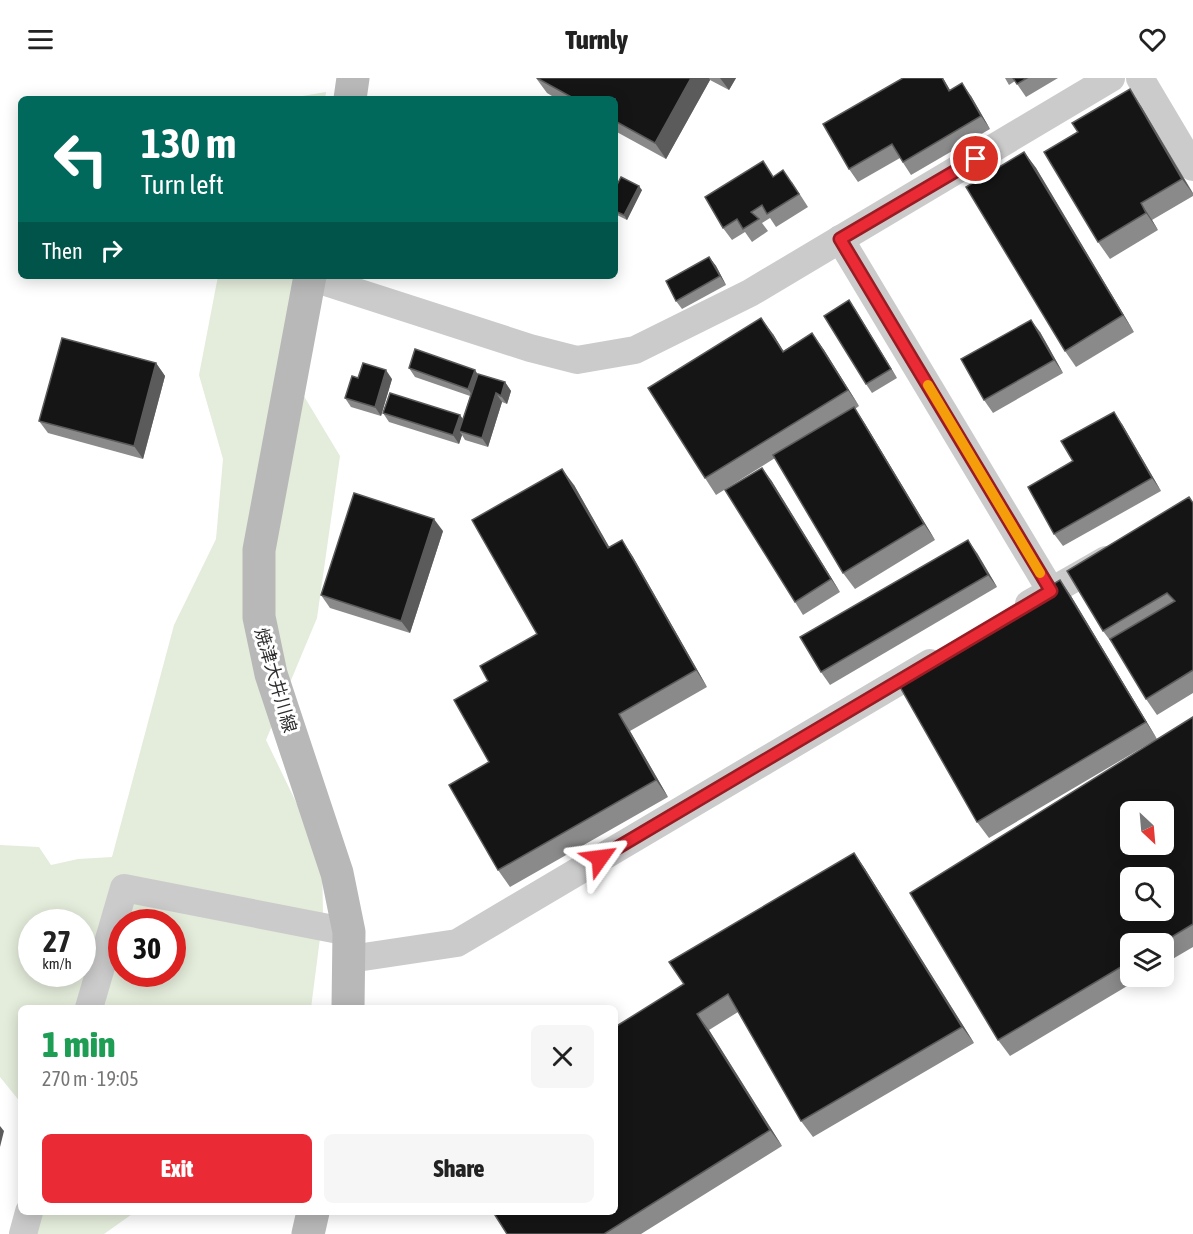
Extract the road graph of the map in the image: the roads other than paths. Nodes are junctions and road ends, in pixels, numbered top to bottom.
1 (353, 78) edge
2 (1111, 78) edge
3 (1140, 78) edge
4 (350, 96) edge
5 (1193, 167) edge
6 (840, 239) junction
7 (309, 279) edge
8 (319, 279) edge
9 (1132, 545) edge
10 (1051, 591) junction
11 (1010, 615) edge
12 (948, 652) edge
13 (349, 946) junction
14 (90, 1005) edge
15 (348, 1005) edge
16 (28, 1215) edge
17 (312, 1215) edge
18 (23, 1234) edge
19 (308, 1234) edge

1 - 4 main road
2 - 6 street
3 - 5 street
6 - 8 street
6 - 10 street
7 - 13 main road, 焼津大井川線
9 - 10 street
10 - 11 street
12 - 13 street
13 - 14 street
13 - 15 main road, 焼津大井川線
16 - 18 street
17 - 19 main road

